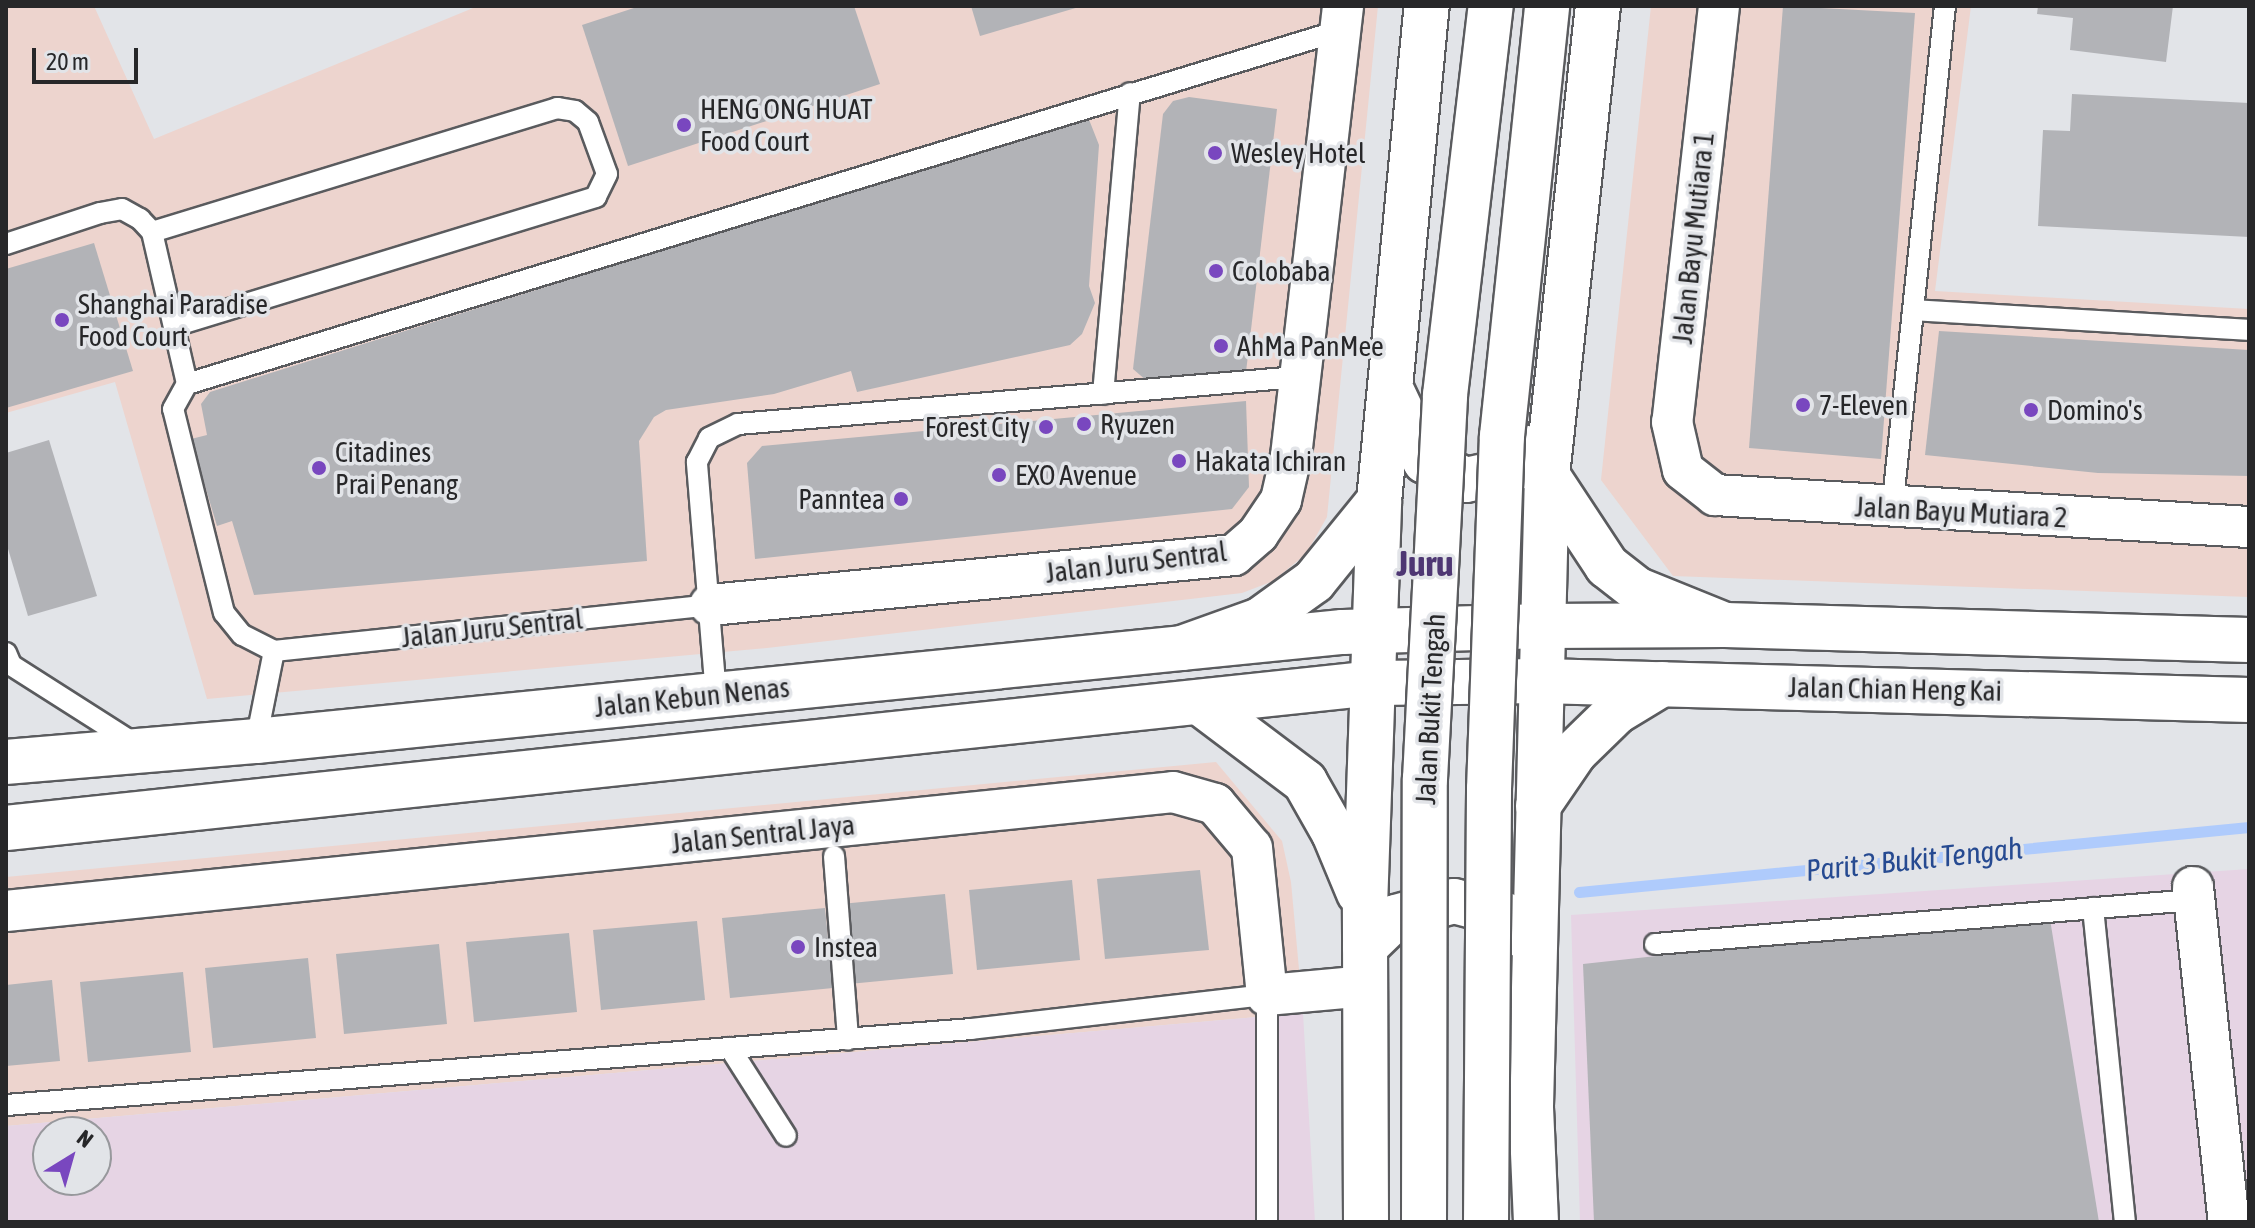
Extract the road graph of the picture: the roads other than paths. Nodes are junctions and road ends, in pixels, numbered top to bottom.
1 (1427, 6) edge
2 (1491, 6) edge
3 (1547, 6) edge
4 (1598, 6) edge
5 (1719, 6) edge
6 (1945, 6) edge
7 (1341, 19) edge
8 (1130, 93) junction
9 (152, 232) junction
10 (6, 244) edge
11 (1913, 310) junction
12 (175, 326) junction
13 (2249, 330) edge
14 (1298, 377) junction
15 (187, 384) junction
16 (1390, 387) junction
17 (1103, 394) junction
18 (1555, 398) junction
19 (1683, 470) joint
20 (1547, 475) junction
21 (1379, 501) junction
22 (1892, 510) junction
23 (2249, 527) edge
24 (710, 605) junction
25 (1725, 625) junction
26 (1543, 626) junction
27 (1378, 631) junction
28 (2249, 640) edge
29 (1182, 648) junction
30 (274, 651) junction
31 (8, 661) edge
32 (1541, 681) junction
33 (1375, 683) junction
34 (1662, 684) junction
35 (716, 695) junction
36 (2249, 700) edge
37 (1199, 702) junction
38 (256, 741) junction
39 (147, 751) junction
40 (6, 762) edge
41 (1538, 806) junction
42 (6, 828) edge
43 (834, 856) dead end
44 (2193, 894) joint
45 (2093, 908) junction
46 (6, 911) edge
47 (1655, 944) dead end
48 (1365, 947) junction
49 (1534, 958) junction
50 (1267, 995) junction
51 (848, 1039) junction
52 (730, 1048) junction
53 (6, 1105) edge
54 (786, 1136) dead end
55 (2235, 1153) edge
56 (1267, 1222) edge
57 (1366, 1222) edge
58 (1424, 1222) edge
59 (1486, 1222) edge
60 (1536, 1222) edge
61 (2125, 1222) edge
62 (2229, 1222) edge

1 - 16 main road
2 - 58 main road, Jalan Bukit Tengah, bridge
3 - 59 main road, bridge
4 - 18 main road
5 - 19 street, Jalan Bayu Mutiara 1
6 - 11 lane
7 - 8 lane
7 - 14 street, Jalan Juru Sentral
8 - 15 lane
8 - 17 lane
9 - 10 lane
9 - 12 lane
9 - 12 lane
11 - 13 lane
11 - 22 lane
12 - 15 lane
14 - 17 lane
14 - 24 street, Jalan Juru Sentral
15 - 30 lane
16 - 18 main road
16 - 21 main road
17 - 24 lane
18 - 20 main road
19 - 22 street, Jalan Bayu Mutiara 2
20 - 25 main road
20 - 26 main road
21 - 27 main road
21 - 29 main road
22 - 23 street, Jalan Bayu Mutiara 2
24 - 30 lane, Jalan Juru Sentral
24 - 35 lane
25 - 26 main road, Jalan Chian Heng Kai
25 - 28 main road, Jalan Chian Heng Kai
26 - 27 main road, Jalan Chian Heng Kai
26 - 32 main road
27 - 29 main road, Jalan Kebun Nenas
27 - 33 main road
29 - 35 main road, Jalan Kebun Nenas
30 - 38 lane
31 - 39 lane
32 - 33 main road, Jalan Chian Heng Kai
32 - 34 main road, Jalan Chian Heng Kai
32 - 41 main road
33 - 37 main road, Jalan Kebun Nenas
33 - 48 main road
34 - 36 main road, Jalan Chian Heng Kai
34 - 41 main road
35 - 38 main road, Jalan Kebun Nenas
37 - 42 main road, Jalan Kebun Nenas
37 - 48 main road
38 - 39 main road, Jalan Kebun Nenas
39 - 40 main road, Jalan Kebun Nenas
41 - 49 main road
43 - 51 lane
44 - 45 lane
44 - 55 street
45 - 47 lane
45 - 61 lane
46 - 50 street, Jalan Sentral Jaya
48 - 49 main road
48 - 50 street
48 - 57 main road
49 - 60 main road
50 - 51 lane
50 - 56 lane
51 - 52 lane
52 - 53 lane
52 - 54 lane
55 - 62 street

